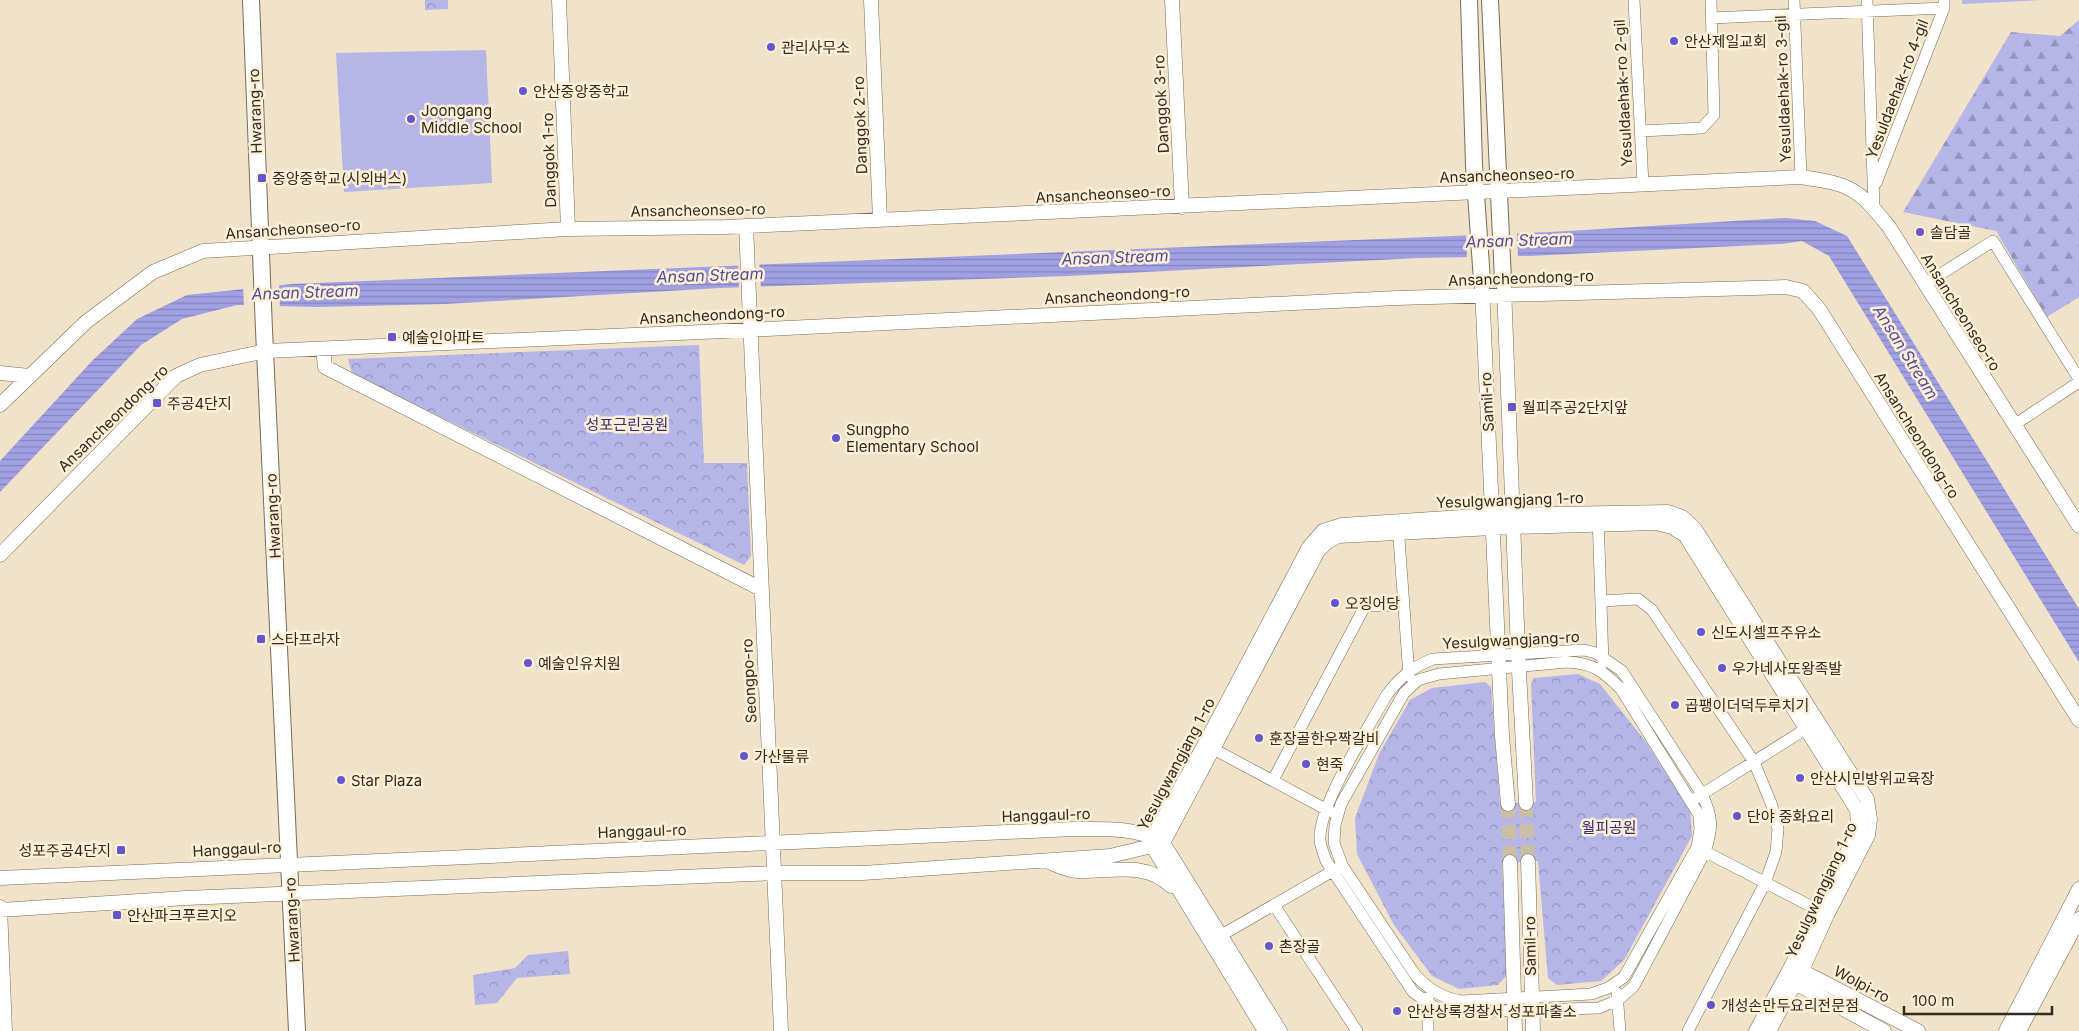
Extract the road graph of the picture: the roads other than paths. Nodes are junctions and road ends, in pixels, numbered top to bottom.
1 (251, 0) edge
2 (559, 0) edge
3 (871, 0) edge
4 (1172, 0) edge
5 (1469, 0) edge
6 (1490, 0) edge
7 (1634, 0) edge
8 (1710, 0) edge
9 (1794, 0) edge
10 (1944, 4) edge
11 (1867, 6) edge
12 (1794, 14) junction
13 (1711, 18) junction
14 (1640, 131) junction
15 (1801, 177) junction
16 (1643, 185) junction
17 (1874, 189) junction
18 (1498, 192) junction
19 (1476, 193) junction
20 (1182, 206) junction
21 (1874, 208) junction
22 (880, 220) junction
23 (746, 226) junction
24 (568, 229) junction
25 (261, 246) junction
26 (1925, 284) junction
27 (1482, 288) junction
28 (1504, 288) junction
29 (750, 330) junction
30 (324, 349) junction
31 (266, 351) junction
32 (0, 373) edge
33 (29, 376) junction
34 (2079, 381) edge
35 (0, 405) edge
36 (2014, 425) junction
37 (1598, 518) junction
38 (1512, 520) junction
39 (1492, 521) junction
40 (2079, 526) edge
41 (1398, 527) junction
42 (0, 555) edge
43 (762, 589) junction
44 (1601, 601) junction
45 (1404, 605) junction
46 (1603, 658) junction
47 (1518, 659) junction
48 (1499, 660) junction
49 (1409, 672) junction
50 (1604, 672) junction
51 (1410, 688) junction
52 (2079, 720) edge
53 (1812, 725) junction
54 (1209, 746) junction
55 (1754, 762) junction
56 (1273, 780) junction
57 (1702, 794) junction
58 (1690, 802) junction
59 (1526, 803) tunnel mouth
60 (1508, 804) tunnel mouth
61 (1326, 809) junction
62 (1338, 815) junction
63 (1156, 842) junction
64 (774, 844) junction
65 (1700, 850) junction
66 (1046, 861) junction
67 (1528, 861) tunnel mouth
68 (1510, 862) tunnel mouth
69 (289, 863) junction
70 (1337, 868) junction
71 (776, 873) junction
72 (0, 878) edge
73 (1766, 883) junction
74 (2079, 889) edge
75 (291, 895) junction
76 (1185, 901) junction
77 (1274, 905) junction
78 (0, 909) edge
79 (1822, 912) junction
80 (2079, 919) edge
81 (1215, 939) junction
82 (1793, 974) junction
83 (1617, 982) junction
84 (1428, 989) junction
85 (1618, 1000) junction
86 (1532, 1003) junction
87 (1428, 1004) junction
88 (1514, 1005) junction
89 (5, 1031) edge
90 (297, 1031) edge
91 (781, 1031) edge
92 (1265, 1031) edge
93 (1280, 1031) edge
94 (1357, 1031) edge
95 (1428, 1031) edge
96 (1515, 1031) edge
97 (1533, 1031) edge
98 (1620, 1031) edge
99 (1688, 1031) edge
100 (1756, 1031) edge
101 (1769, 1031) edge
102 (1884, 1031) edge
103 (1918, 1031) edge
104 (2006, 1031) edge
105 (2019, 1031) edge

1 - 25 main road, Hwarang-ro
2 - 24 street, Danggok 1-ro
3 - 22 street, Danggok 2-ro
4 - 20 street, Danggok 3-ro
5 - 19 main road, Samil-ro
6 - 18 main road, Samil-ro
7 - 14 street, Yesuldaehak-ro 2-gil
8 - 13 street, Yesuldaehak-ro 2-gil
9 - 12 street, Yesuldaehak-ro 3-gil
10 - 11 street
10 - 17 street, Yesuldaehak-ro 4-gil
11 - 12 street
11 - 17 street, Yesuldaehak-ro 4-gil
12 - 13 street
12 - 15 street, Yesuldaehak-ro 3-gil
13 - 14 street, Yesuldaehak-ro 2-gil
14 - 16 street, Yesuldaehak-ro 2-gil
15 - 16 street, Ansancheonseo-ro
15 - 21 street, Ansancheonseo-ro
16 - 18 street, Ansancheonseo-ro
17 - 21 street, Yesuldaehak-ro 4-gil
18 - 19 street, Ansancheonseo-ro
18 - 28 main road, Samil-ro
19 - 20 street, Ansancheonseo-ro
19 - 27 main road, Samil-ro
20 - 22 street, Ansancheonseo-ro
21 - 26 street, Ansancheonseo-ro
22 - 23 street, Ansancheonseo-ro
23 - 24 street, Ansancheonseo-ro
23 - 29 street, Seongpo-ro
24 - 25 street, Ansancheonseo-ro
25 - 31 main road, Hwarang-ro
25 - 33 street, Ansancheonseo-ro
26 - 34 street
26 - 36 street, Ansancheonseo-ro
27 - 28 street, Ansancheondong-ro
27 - 29 street, Ansancheondong-ro
27 - 39 street, Samil-ro
28 - 38 street, Samil-ro
28 - 52 street, Ansancheondong-ro
29 - 30 street, Ansancheondong-ro
29 - 43 street, Seongpo-ro
30 - 31 street, Ansancheondong-ro
30 - 43 street
31 - 42 street, Ansancheondong-ro
31 - 69 main road, Hwarang-ro
32 - 33 street
33 - 35 street, Ansancheonseo-ro
34 - 36 street
36 - 40 street, Ansancheonseo-ro
37 - 38 street, Yesulgwangjang 1-ro
37 - 44 street
37 - 53 street, Yesulgwangjang 1-ro
38 - 39 street, Yesulgwangjang 1-ro
38 - 47 street, Samil-ro
39 - 41 street, Yesulgwangjang 1-ro
39 - 48 street, Samil-ro
41 - 45 street
41 - 54 street, Yesulgwangjang 1-ro
43 - 64 street, Seongpo-ro
44 - 46 street
44 - 55 street
45 - 49 street
45 - 56 street
46 - 47 street, Yesulgwangjang-ro
46 - 50 street
46 - 57 street, Yesulgwangjang-ro
47 - 48 street, Yesulgwangjang-ro
47 - 50 street, Yesulgwangjang-ro
47 - 59 street, Samil-ro
48 - 49 street, Yesulgwangjang-ro
48 - 51 street, Yesulgwangjang-ro
48 - 60 street, Samil-ro
49 - 51 street
49 - 61 street, Yesulgwangjang-ro
50 - 58 street, Yesulgwangjang-ro
51 - 62 street, Yesulgwangjang-ro
53 - 55 street
53 - 79 street, Yesulgwangjang 1-ro
54 - 56 street
54 - 63 street, Yesulgwangjang 1-ro
55 - 57 street
55 - 73 street
56 - 61 street
57 - 58 street
57 - 65 street, Yesulgwangjang-ro
58 - 65 street, Yesulgwangjang-ro
61 - 62 street
61 - 70 street, Yesulgwangjang-ro
62 - 70 street, Yesulgwangjang-ro
63 - 64 street, Hanggaul-ro
63 - 66 street
63 - 76 street, Yesulgwangjang 1-ro
63 - 81 street, Yesulgwangjang 1-ro
64 - 69 street, Hanggaul-ro
64 - 71 street, Seongpo-ro
65 - 73 street
65 - 83 street, Yesulgwangjang-ro
65 - 85 street, Yesulgwangjang-ro
66 - 71 street
66 - 76 street
67 - 86 street, Samil-ro
68 - 88 street, Samil-ro
69 - 72 street, Hanggaul-ro
69 - 75 main road, Hwarang-ro
70 - 77 street
70 - 84 street, Yesulgwangjang-ro
70 - 87 street, Yesulgwangjang-ro
71 - 75 street
71 - 91 street, Seongpo-ro
73 - 79 street
73 - 99 street
74 - 104 street
75 - 78 street
75 - 90 main road, Hwarang-ro
76 - 81 street, Yesulgwangjang 1-ro
77 - 81 street
77 - 94 street
78 - 89 street
79 - 82 street, Yesulgwangjang 1-ro
80 - 105 street
81 - 92 street, Yesulgwangjang 1-ro
81 - 93 street, Yesulgwangjang 1-ro
82 - 100 street, Yesulgwangjang 1-ro
82 - 101 street, Yesulgwangjang 1-ro
82 - 102 street, Wolpi-ro
82 - 103 street, Wolpi-ro
83 - 85 street
83 - 86 street, Yesulgwangjang-ro
84 - 87 street
84 - 88 street, Yesulgwangjang-ro
85 - 86 street, Yesulgwangjang-ro
85 - 98 street
86 - 88 street, Yesulgwangjang-ro
86 - 97 street, Samil-ro
87 - 88 street, Yesulgwangjang-ro
87 - 95 street
88 - 96 street, Samil-ro

